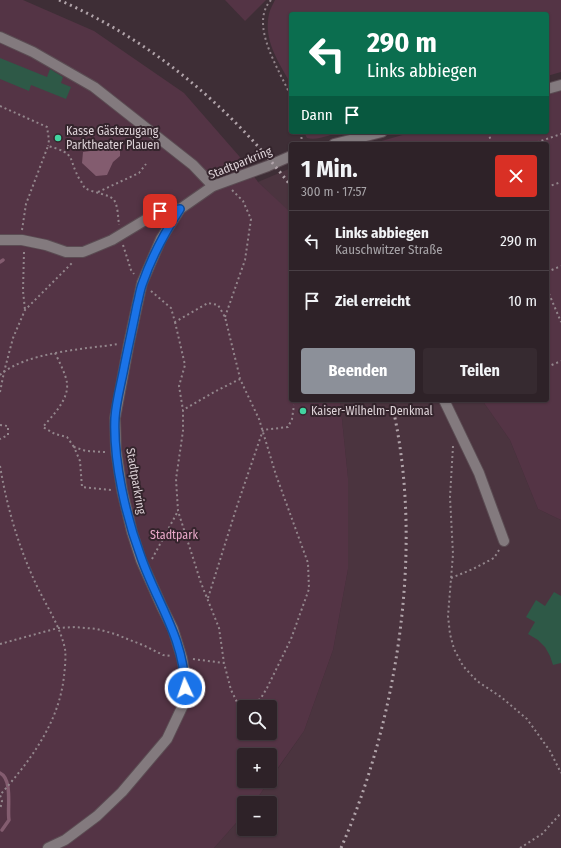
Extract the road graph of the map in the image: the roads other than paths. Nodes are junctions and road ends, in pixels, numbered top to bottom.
1 (0, 37) edge
2 (561, 85) edge
3 (549, 88) edge
4 (374, 134) edge
5 (342, 142) edge
6 (289, 157) edge
7 (213, 186) junction
8 (180, 209) junction
9 (0, 240) edge
10 (445, 402) edge
11 (504, 541) road end
12 (48, 848) edge

1 - 7 street
2 - 3 street
4 - 5 street
6 - 7 street, Stadtparkring
7 - 8 street, Stadtparkring
8 - 9 street
8 - 12 street, Stadtparkring
10 - 11 street

